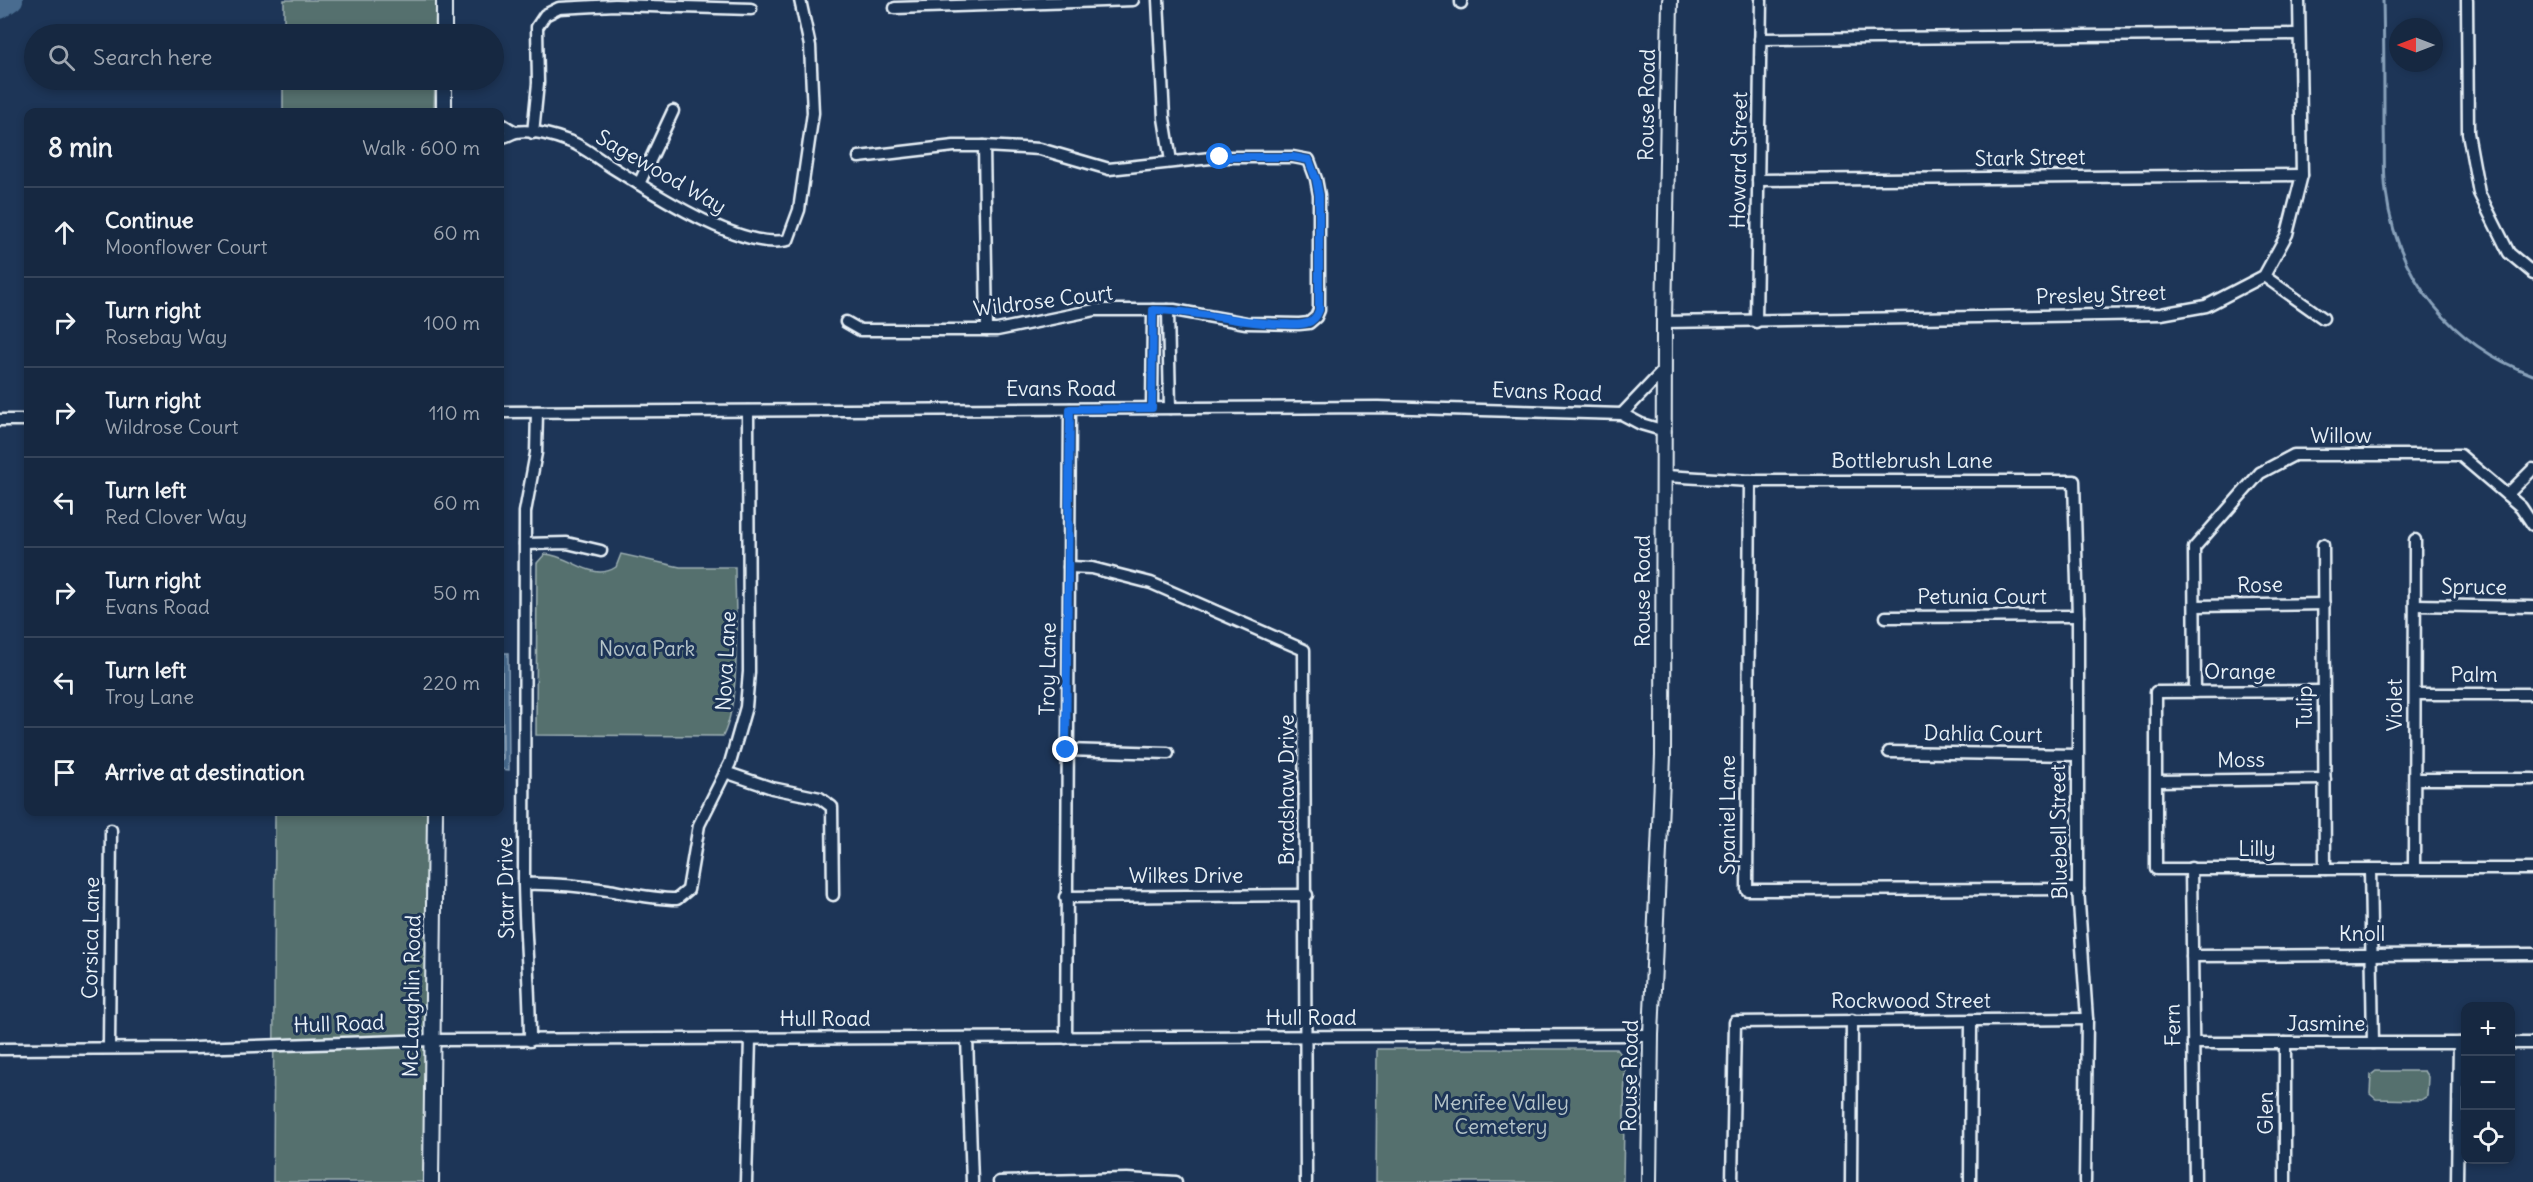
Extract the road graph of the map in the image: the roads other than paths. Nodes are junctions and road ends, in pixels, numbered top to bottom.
1 (444, 0) edge
2 (800, 0) edge
3 (1134, 0) edge
4 (1158, 0) edge
5 (1670, 0) edge
6 (1761, 0) edge
7 (2299, 0) edge
8 (2467, 0) edge
9 (895, 8) dead end
10 (751, 9) dead end
11 (444, 24) edge
12 (2299, 34) junction
13 (1760, 39) junction
14 (444, 90) edge
15 (444, 108) edge
16 (673, 111) dead end
17 (504, 125) edge
18 (515, 132) junction
19 (533, 133) junction
20 (504, 138) edge
21 (984, 146) junction
22 (859, 157) dead end
23 (1171, 161) junction
24 (2302, 175) junction
25 (1758, 180) junction
26 (639, 184) junction
27 (2533, 273) edge
28 (2264, 276) junction
29 (1153, 310) junction
30 (1168, 310) junction
31 (2323, 318) dead end
32 (846, 322) dead end
33 (1664, 322) junction
34 (1756, 322) junction
35 (987, 330) junction
36 (1664, 370) junction
37 (1152, 408) junction
38 (1170, 408) junction
39 (1070, 409) junction
40 (748, 411) junction
41 (504, 412) edge
42 (537, 412) junction
43 (1622, 414) junction
44 (0, 420) edge
45 (24, 420) edge
46 (1665, 431) junction
47 (2533, 469) edge
48 (1665, 476) junction
49 (1750, 481) junction
50 (2073, 481) joint
51 (2507, 495) junction
52 (2533, 525) edge
53 (2415, 540) dead end
54 (525, 544) junction
55 (2323, 545) dead end
56 (601, 551) dead end
57 (1069, 567) junction
58 (2324, 604) junction
59 (2415, 605) junction
60 (2196, 606) junction
61 (2533, 607) edge
62 (2078, 616) junction
63 (1886, 617) dead end
64 (2324, 691) junction
65 (2156, 692) joint
66 (2195, 692) junction
67 (2415, 694) junction
68 (2533, 694) edge
69 (1066, 750) junction
70 (1890, 752) dead end
71 (1168, 753) dead end
72 (2077, 755) junction
73 (725, 772) junction
74 (2325, 779) junction
75 (2415, 779) junction
76 (2533, 779) edge
77 (2157, 781) junction
78 (435, 816) edge
79 (111, 830) dead end
80 (2191, 868) junction
81 (2325, 869) junction
82 (2370, 869) junction
83 (2414, 869) junction
84 (2533, 869) edge
85 (524, 884) junction
86 (2078, 889) junction
87 (833, 895) dead end
88 (1307, 895) junction
89 (1065, 897) junction
90 (2372, 954) junction
91 (2533, 954) edge
92 (2192, 956) junction
93 (2086, 1019) junction
94 (1852, 1020) junction
95 (1971, 1022) junction
96 (1651, 1035) junction
97 (967, 1038) junction
98 (1066, 1038) junction
99 (1307, 1038) junction
100 (750, 1039) junction
101 (432, 1040) junction
102 (530, 1041) junction
103 (2533, 1042) edge
104 (2193, 1043) junction
105 (2285, 1043) junction
106 (2373, 1043) junction
107 (2461, 1043) edge
108 (2515, 1043) edge
109 (109, 1047) junction
110 (0, 1048) edge
111 (2462, 1056) edge
112 (1127, 1180) edge
113 (431, 1182) edge
114 (746, 1182) edge
115 (972, 1182) edge
116 (999, 1182) edge
117 (1176, 1182) edge
118 (1306, 1182) edge
119 (1649, 1182) edge
120 (1731, 1182) edge
121 (1851, 1182) edge
122 (1970, 1182) edge
123 (2085, 1182) edge
124 (2195, 1182) edge
125 (2285, 1182) edge
126 (2457, 1182) edge

1 - 11 street
2 - 26 street, Sagewood Way
3 - 9 street
4 - 23 street
5 - 33 street, Rouse Road
6 - 13 street, Howard Street
7 - 12 street
8 - 27 street
10 - 19 street
12 - 13 street
12 - 24 street
13 - 25 street, Howard Street
14 - 15 street
16 - 26 street
17 - 18 street, Sagewood Way
18 - 19 street, Sagewood Way
18 - 20 street, Sagewood Way
19 - 26 street, Sagewood Way
21 - 22 street
21 - 23 street
21 - 35 street
23 - 30 street, Wildrose Court
24 - 25 street, Stark Street
24 - 28 street
25 - 34 street, Howard Street
28 - 31 street
28 - 34 street, Presley Street
29 - 30 street, Wildrose Court
29 - 35 street, Wildrose Court
29 - 37 street
30 - 38 street
32 - 35 street, Wildrose Court
33 - 34 street, Presley Street
33 - 36 street, Rouse Road
36 - 43 street, Evans Road
36 - 46 street, Rouse Road
37 - 38 street, Evans Road
37 - 39 street, Evans Road
38 - 43 street, Evans Road
39 - 40 street, Evans Road
39 - 57 street, Troy Lane
40 - 42 street, Evans Road
40 - 73 street, Nova Lane
41 - 42 street, Evans Road
42 - 54 street, Starr Drive
43 - 46 street, Evans Road
44 - 45 street
46 - 48 street, Rouse Road
47 - 51 street
48 - 49 street, Bottlebrush Lane
48 - 96 street, Rouse Road
49 - 50 street, Bottlebrush Lane
49 - 86 street, Spaniel Lane
50 - 62 street, Bluebell Street
51 - 52 street, Willow
51 - 60 street, Willow
53 - 59 street, Violet
54 - 56 street
54 - 85 street, Starr Drive
55 - 58 street, Tulip
57 - 69 street, Troy Lane
57 - 88 street, Bradshaw Drive
58 - 60 street, Rose
58 - 64 street, Tulip
59 - 61 street, Spruce
59 - 67 street, Violet
60 - 66 street, Willow
62 - 63 street, Petunia Court
62 - 72 street, Bluebell Street
64 - 66 street, Orange
64 - 74 street, Tulip
65 - 66 street, Orange
65 - 77 street, Lilly
67 - 68 street, Palm
67 - 75 street, Violet
69 - 71 street
69 - 89 street, Troy Lane
70 - 72 street, Dahlia Court
72 - 86 street, Bluebell Street
73 - 85 street, Nova Lane
73 - 87 street
74 - 77 street, Moss
74 - 81 street, Tulip
75 - 76 street
75 - 83 street, Violet
77 - 80 street, Lilly
78 - 101 street, McLaughlin Road
79 - 109 street, Corsica Lane
80 - 81 street, Lilly
80 - 92 street, Fern
81 - 82 street, Lilly
82 - 83 street, Lilly
82 - 90 street
83 - 84 street, Lilly
85 - 102 street, Starr Drive
86 - 93 street, Bluebell Street
88 - 89 street, Wilkes Drive
88 - 99 street, Bradshaw Drive
89 - 98 street, Troy Lane
90 - 91 street, Knoll
90 - 92 street, Knoll
90 - 106 street
92 - 104 street, Fern
93 - 95 street, Rockwood Street
93 - 123 street, Bluebell Street
94 - 95 street, Rockwood Street
94 - 120 street, Rockwood Street
94 - 121 street
95 - 122 street
96 - 99 street, Hull Road
96 - 119 street, Rouse Road
97 - 98 street, Hull Road
97 - 100 street, Hull Road
97 - 115 street
98 - 99 street, Hull Road
99 - 118 street, Bradshaw Drive
100 - 102 street, Hull Road
100 - 114 street
101 - 102 street, Hull Road
101 - 109 street, Hull Road
101 - 113 street, McLaughlin Road
103 - 108 street
104 - 105 street, Jasmine
104 - 124 street, Fern
105 - 106 street, Jasmine
105 - 125 street, Glen
106 - 107 street, Jasmine
109 - 110 street, Hull Road
111 - 126 street, Jasmine
112 - 116 street
112 - 117 street

